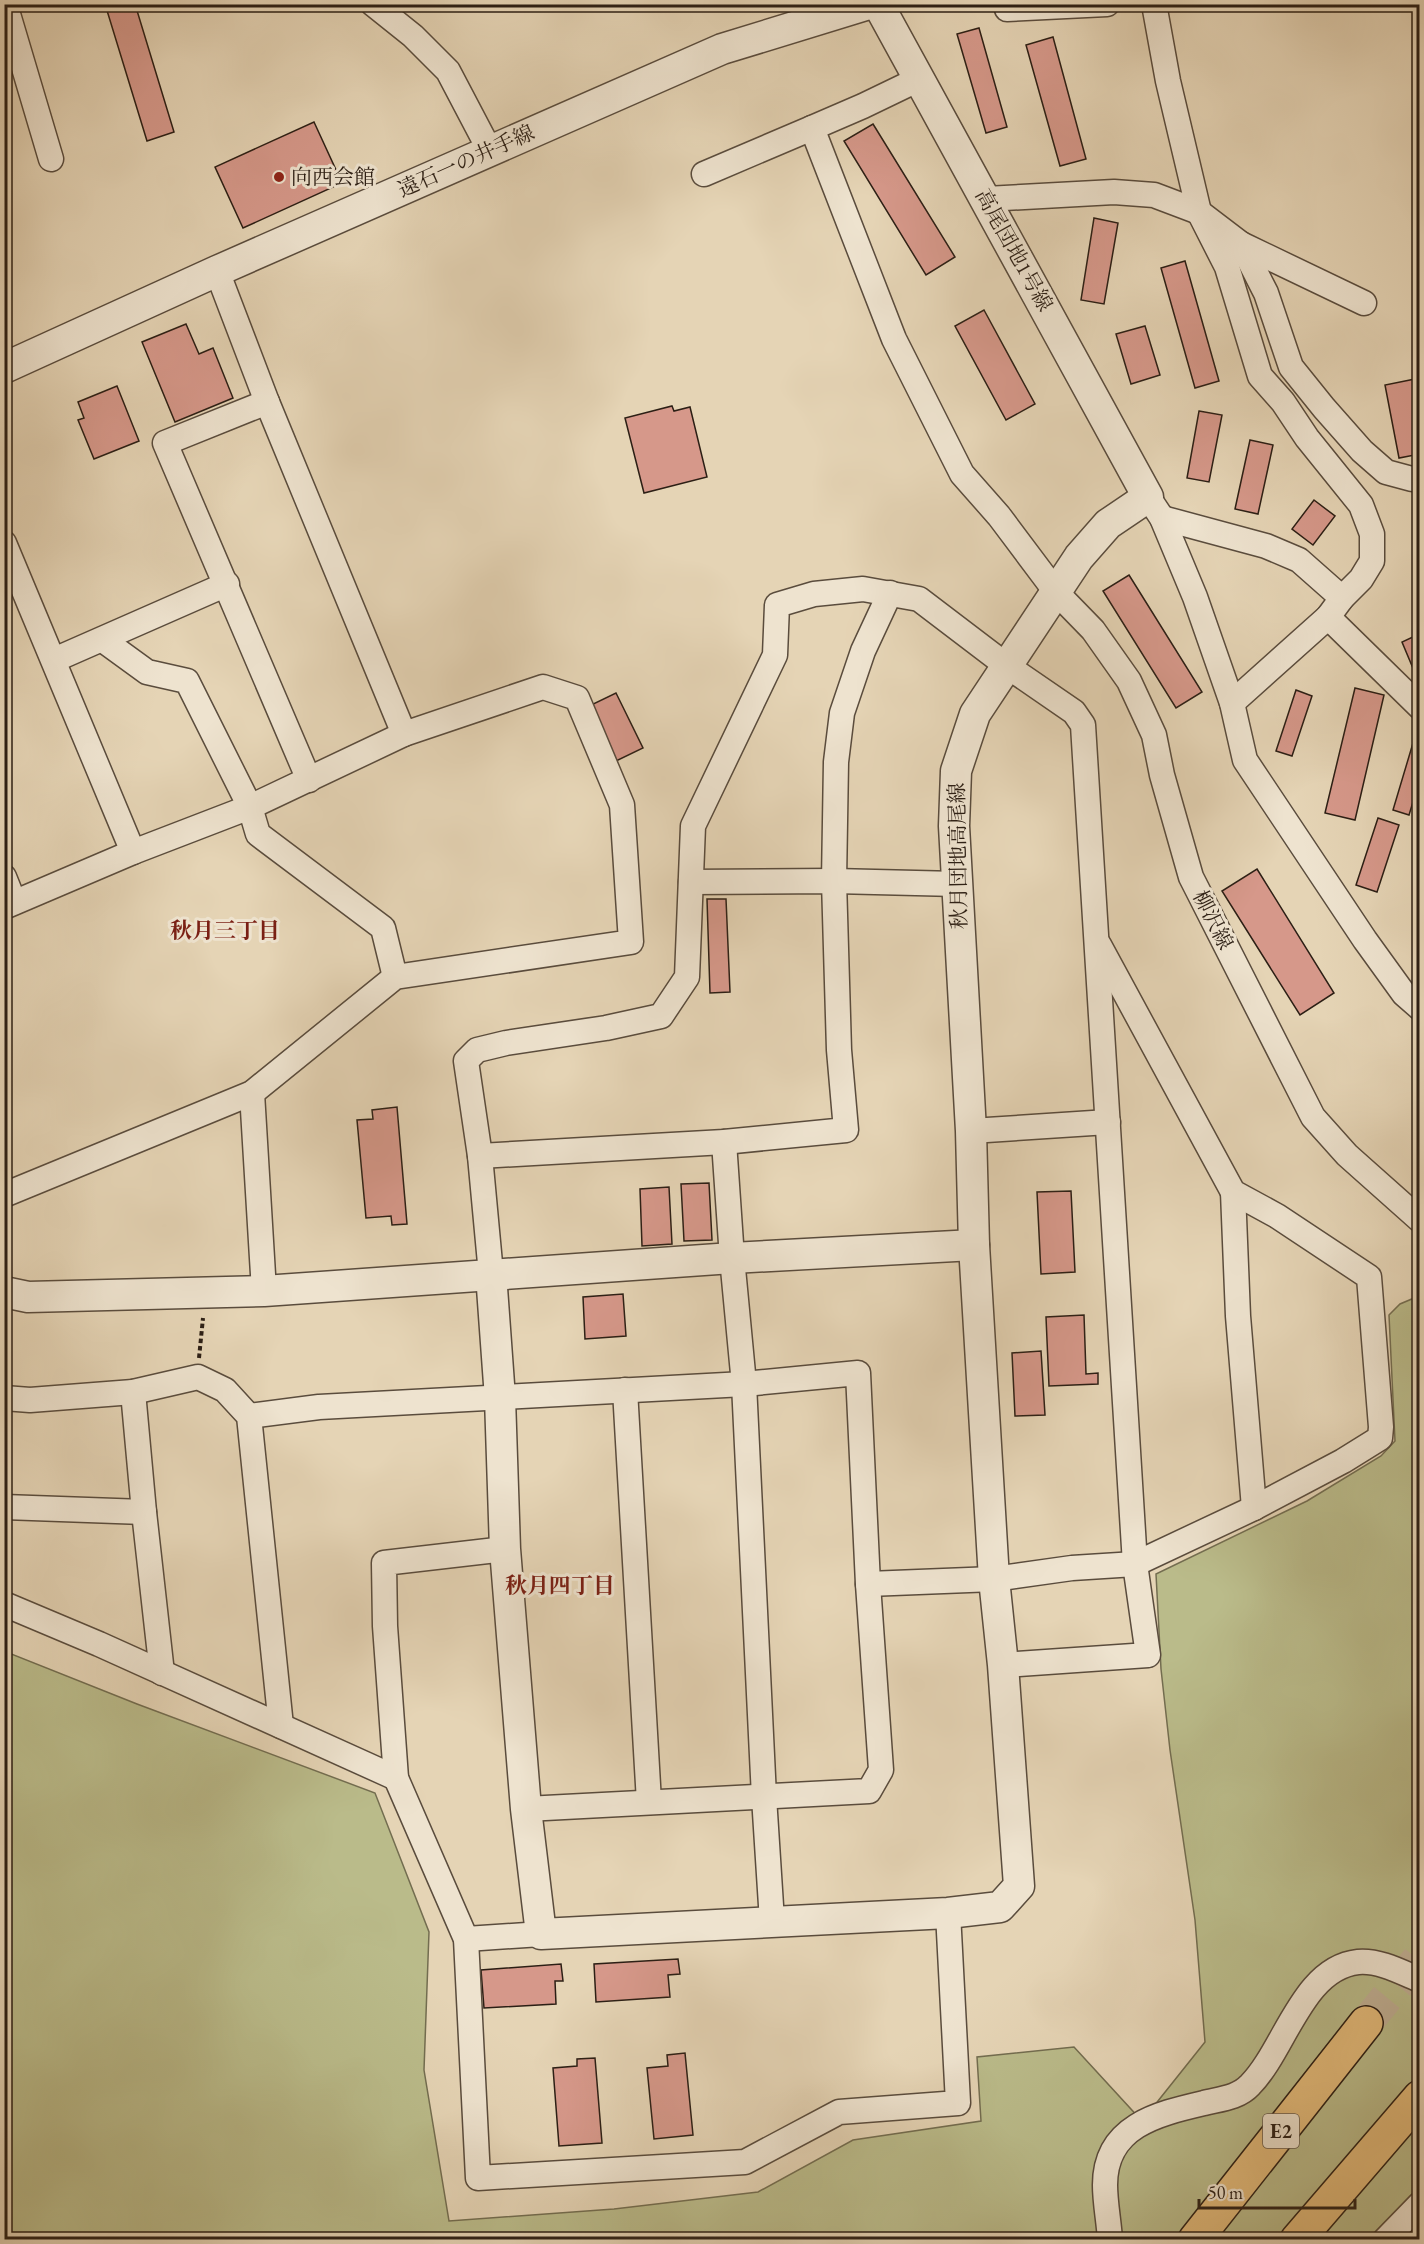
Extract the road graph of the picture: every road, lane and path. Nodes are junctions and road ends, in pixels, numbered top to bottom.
1 (5, 4) edge
2 (373, 4) edge
3 (869, 4) edge
4 (879, 4) edge
5 (1006, 4) edge
6 (1107, 4) edge
7 (1154, 4) edge
8 (919, 79) junction
9 (812, 128) junction
10 (490, 151) junction
11 (51, 159) dead end
12 (704, 174) dead end
13 (986, 199) junction
14 (1199, 212) junction
15 (1241, 244) junction
16 (217, 272) junction
17 (1364, 303) dead end
18 (4, 368) edge
19 (267, 402) junction
20 (1419, 477) edge
21 (1155, 507) junction
22 (4, 543) edge
23 (227, 584) junction
24 (1056, 592) junction
25 (890, 593) junction
26 (1335, 608) junction
27 (103, 640) junction
28 (54, 660) junction
29 (1007, 666) junction
30 (1232, 703) junction
31 (1419, 707) edge
32 (404, 734) junction
33 (309, 780) junction
34 (250, 807) junction
35 (133, 852) junction
36 (4, 877) edge
37 (834, 881) junction
38 (691, 882) junction
39 (957, 884) junction
40 (9, 905) edge
41 (1095, 938) junction
42 (395, 977) junction
43 (1419, 1008) edge
44 (252, 1093) junction
45 (1108, 1122) junction
46 (971, 1131) junction
47 (724, 1142) junction
48 (480, 1156) junction
49 (1233, 1192) junction
50 (4, 1196) edge
51 (1419, 1220) edge
52 (974, 1245) junction
53 (732, 1258) junction
54 (491, 1274) junction
55 (264, 1291) junction
56 (4, 1292) edge
57 (205, 1294) junction
58 (198, 1377) junction
59 (744, 1384) junction
60 (625, 1390) junction
61 (133, 1392) junction
62 (4, 1398) edge
63 (500, 1398) junction
64 (249, 1416) junction
65 (4, 1508) edge
66 (1254, 1508) junction
67 (144, 1512) junction
68 (505, 1549) junction
69 (1135, 1564) junction
70 (994, 1579) junction
71 (868, 1584) junction
72 (4, 1604) edge
73 (1003, 1665) junction
74 (162, 1673) junction
75 (281, 1726) junction
76 (396, 1778) junction
77 (764, 1797) junction
78 (649, 1802) junction
79 (526, 1809) junction
80 (948, 1913) junction
81 (772, 1921) junction
82 (541, 1934) junction
83 (466, 1939) junction
84 (1419, 1980) edge
85 (1366, 2023) tunnel mouth
86 (1419, 2097) edge
87 (1419, 2204) edge
88 (1110, 2240) edge
89 (1195, 2240) edge
90 (1297, 2240) edge
91 (1384, 2240) edge

1 - 11 street
2 - 10 street
3 - 10 street, 遠石一の井手線
4 - 8 street, 高尾団地1号線
5 - 6 street
7 - 14 street
8 - 9 street
8 - 13 street, 高尾団地1号線
9 - 12 street
9 - 24 street, 柳沢線
10 - 16 street, 遠石一の井手線
13 - 14 street
13 - 21 street, 高尾団地1号線
14 - 15 street
14 - 26 street
15 - 17 street
15 - 20 street
16 - 18 street, 遠石一の井手線
16 - 19 street
19 - 23 street
19 - 32 street
21 - 24 street, 秋月団地高尾線
21 - 26 street
21 - 30 street
22 - 28 street
23 - 27 street
23 - 33 street
24 - 29 street, 秋月団地高尾線
24 - 51 street, 柳沢線
25 - 29 street
25 - 37 street
25 - 38 street
26 - 30 street
26 - 31 street
27 - 28 street
27 - 34 street
28 - 35 street
29 - 39 street, 秋月団地高尾線
29 - 41 street
30 - 43 street
32 - 33 street
32 - 42 street
33 - 34 street
34 - 35 street
34 - 42 street
35 - 40 street
36 - 40 street
37 - 38 street
37 - 39 street
37 - 47 street
38 - 48 street
39 - 46 street, 秋月団地高尾線
41 - 45 street
41 - 49 street
42 - 44 street
44 - 50 street
44 - 55 street
45 - 46 street
45 - 69 street
46 - 52 street, 秋月団地高尾線
47 - 48 street
47 - 53 street
48 - 54 street
49 - 66 street
49 - 66 street
52 - 53 street
52 - 70 street, 秋月団地高尾線
53 - 54 street
53 - 59 street
54 - 55 street
54 - 63 street
55 - 57 street
56 - 57 street
57 - 58 path
58 - 61 street
58 - 64 street
59 - 60 street
59 - 71 street
59 - 77 street
60 - 63 street
60 - 78 street
61 - 62 street
61 - 67 street
63 - 64 street
63 - 68 street
64 - 75 street
65 - 67 street
66 - 69 street
67 - 74 street
68 - 76 street
68 - 79 street
69 - 70 street
69 - 73 street
70 - 71 street
70 - 73 street, 秋月団地高尾線
71 - 77 street
72 - 74 street
73 - 80 street, 秋月団地高尾線
74 - 75 street
75 - 76 street
76 - 83 street
77 - 78 street
77 - 81 street
78 - 79 street
79 - 82 street
80 - 81 street, 秋月団地高尾線
80 - 83 street
81 - 82 street, 秋月団地高尾線
82 - 83 street
84 - 88 street
85 - 89 highway, E2
86 - 90 highway
87 - 91 street

